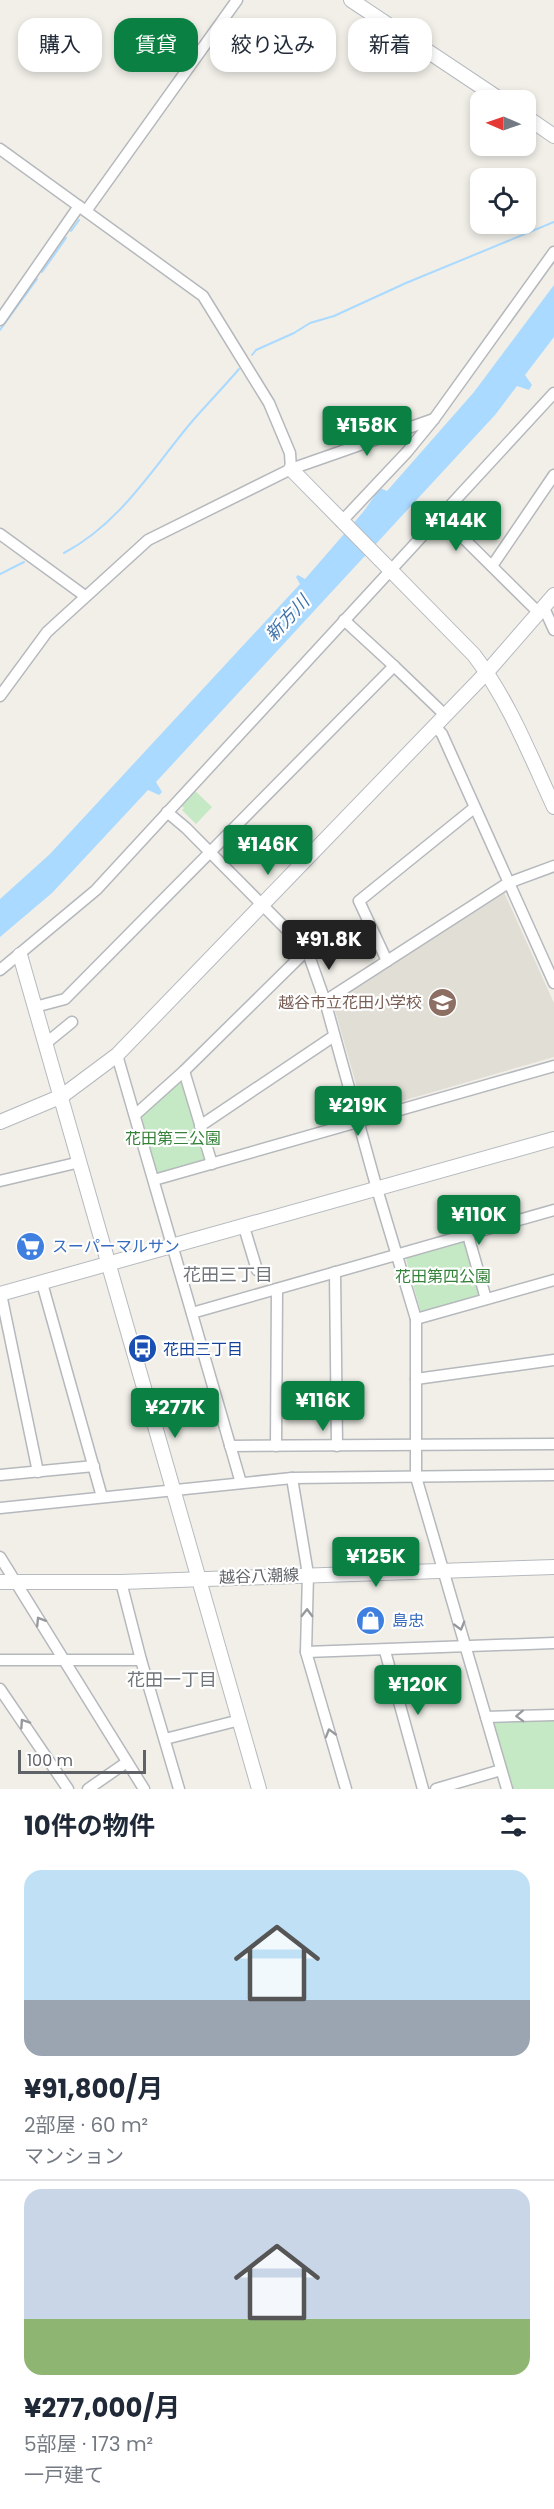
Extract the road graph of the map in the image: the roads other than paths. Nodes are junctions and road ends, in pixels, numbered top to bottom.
1 (237, 0) edge
2 (351, 0) edge
3 (486, 90) edge
4 (536, 124) edge
5 (554, 136) edge
6 (0, 149) edge
7 (82, 208) junction
8 (554, 252) edge
9 (0, 320) edge
10 (553, 395) edge
11 (434, 419) junction
12 (291, 469) junction
13 (554, 476) edge
14 (441, 516) junction
15 (341, 522) junction
16 (0, 534) edge
17 (492, 566) junction
18 (392, 569) junction
19 (554, 595) edge
20 (85, 596) junction
21 (541, 611) junction
22 (344, 620) junction
23 (554, 630) edge
24 (394, 666) junction
25 (487, 672) junction
26 (0, 696) edge
27 (446, 715) junction
28 (435, 726) junction
29 (554, 807) edge
30 (474, 808) junction
31 (167, 812) junction
32 (209, 853) junction
33 (554, 866) edge
34 (508, 883) junction
35 (262, 904) junction
36 (307, 950) junction
37 (21, 955) junction
38 (387, 961) junction
39 (0, 970) edge
40 (554, 983) edge
41 (325, 1001) junction
42 (35, 1007) junction
43 (72, 1022) dead end
44 (334, 1036) junction
45 (45, 1044) junction
46 (117, 1055) junction
47 (554, 1066) edge
48 (184, 1071) junction
49 (62, 1096) junction
50 (135, 1115) junction
51 (0, 1122) edge
52 (358, 1122) junction
53 (200, 1126) junction
54 (554, 1139) edge
55 (80, 1162) junction
56 (212, 1164) junction
57 (153, 1180) junction
58 (0, 1181) edge
59 (376, 1189) junction
60 (554, 1210) edge
61 (244, 1227) junction
62 (468, 1235) junction
63 (173, 1247) junction
64 (396, 1255) junction
65 (110, 1265) junction
66 (257, 1270) dead end
67 (335, 1272) junction
68 (554, 1280) edge
69 (42, 1283) junction
70 (277, 1289) junction
71 (1, 1294) edge
72 (486, 1299) junction
73 (192, 1313) junction
74 (416, 1319) junction
75 (554, 1360) edge
76 (416, 1379) junction
77 (554, 1444) edge
78 (416, 1445) junction
79 (231, 1446) junction
80 (276, 1446) junction
81 (337, 1446) junction
82 (94, 1466) junction
83 (38, 1472) junction
84 (0, 1475) edge
85 (554, 1475) edge
86 (416, 1476) junction
87 (292, 1478) junction
88 (241, 1483) junction
89 (174, 1490) junction
90 (102, 1497) junction
91 (0, 1508) edge
92 (0, 1557) edge
93 (554, 1567) edge
94 (443, 1570) junction
95 (308, 1574) junction
96 (199, 1578) junction
97 (121, 1581) junction
98 (0, 1582) edge
99 (16, 1582) junction
100 (554, 1643) edge
101 (465, 1647) junction
102 (385, 1650) junction
103 (306, 1652) junction
104 (0, 1660) edge
105 (63, 1660) junction
106 (141, 1660) junction
107 (0, 1689) edge
108 (554, 1715) edge
109 (486, 1717) junction
110 (240, 1720) junction
111 (165, 1739) junction
112 (127, 1762) junction
113 (501, 1770) junction
114 (68, 1789) edge
115 (88, 1789) edge
116 (144, 1789) edge
117 (179, 1789) edge
118 (259, 1789) edge
119 (346, 1789) edge
120 (423, 1789) edge
121 (436, 1789) edge
122 (507, 1789) edge

1 - 7 street
2 - 3 street
4 - 5 street
6 - 7 street
7 - 9 street
7 - 12 street
8 - 11 street
10 - 14 street
11 - 12 street
11 - 15 street
12 - 15 street
12 - 20 street
13 - 17 street
14 - 17 street
14 - 18 street
15 - 18 street
16 - 20 street
17 - 21 street
18 - 22 street
18 - 25 street
19 - 21 street
20 - 26 street
21 - 23 street
21 - 25 street
22 - 24 street
22 - 31 street
24 - 27 street
24 - 32 street
25 - 27 street
25 - 29 street
27 - 28 street
28 - 30 street
28 - 35 street
30 - 34 street
30 - 38 street
31 - 32 street
31 - 37 street
32 - 35 street
32 - 42 street
33 - 34 street
34 - 38 street
34 - 40 street
35 - 36 street
35 - 46 street
36 - 41 street
36 - 48 street
37 - 39 street
37 - 42 street
38 - 41 street
41 - 44 street
42 - 45 street
43 - 45 street
44 - 52 street
44 - 53 street
45 - 49 street
46 - 49 street
46 - 50 street
47 - 52 street
48 - 50 street
48 - 53 street
49 - 51 street
49 - 55 street
50 - 57 street
52 - 56 street
52 - 59 street
53 - 56 street
54 - 59 street
55 - 58 street
55 - 65 street
56 - 57 street
57 - 63 street
59 - 61 street
59 - 64 street
60 - 62 street
61 - 63 street
61 - 66 street
62 - 64 street
62 - 72 street
63 - 65 street
63 - 73 street
64 - 67 street
64 - 74 street
65 - 69 street
65 - 89 street
67 - 70 street
67 - 81 street
68 - 72 street
69 - 71 street
69 - 82 street
70 - 73 street
70 - 80 street
71 - 83 street
72 - 74 street
73 - 79 street
74 - 76 street
75 - 76 street
76 - 78 street
77 - 78 street
78 - 81 street
78 - 86 street
79 - 80 street
79 - 88 street
80 - 81 street
82 - 83 street
82 - 90 street
83 - 84 street
85 - 86 street
86 - 87 street
86 - 94 street
87 - 88 street
87 - 95 street
88 - 89 street
89 - 90 street
89 - 96 street
90 - 91 street
92 - 99 street
93 - 94 street, 越谷八潮線
94 - 95 street, 越谷八潮線
94 -> 101 street
95 - 96 street, 越谷八潮線
103 -> 95 street
96 - 97 street, 越谷八潮線
96 - 110 street
97 - 99 street, 越谷八潮線
97 - 106 street
98 - 99 street, 越谷八潮線
105 -> 99 street
100 - 101 street
101 - 102 street
101 - 109 street
102 - 103 street
102 - 120 street
119 -> 103 street
104 - 105 street
105 - 106 street
105 - 112 street
106 - 111 street
114 -> 107 street
108 -> 109 street
109 - 113 street
110 - 111 street
110 - 118 street
111 - 117 street
112 - 115 street
112 - 116 street
113 - 121 street
113 - 122 street

